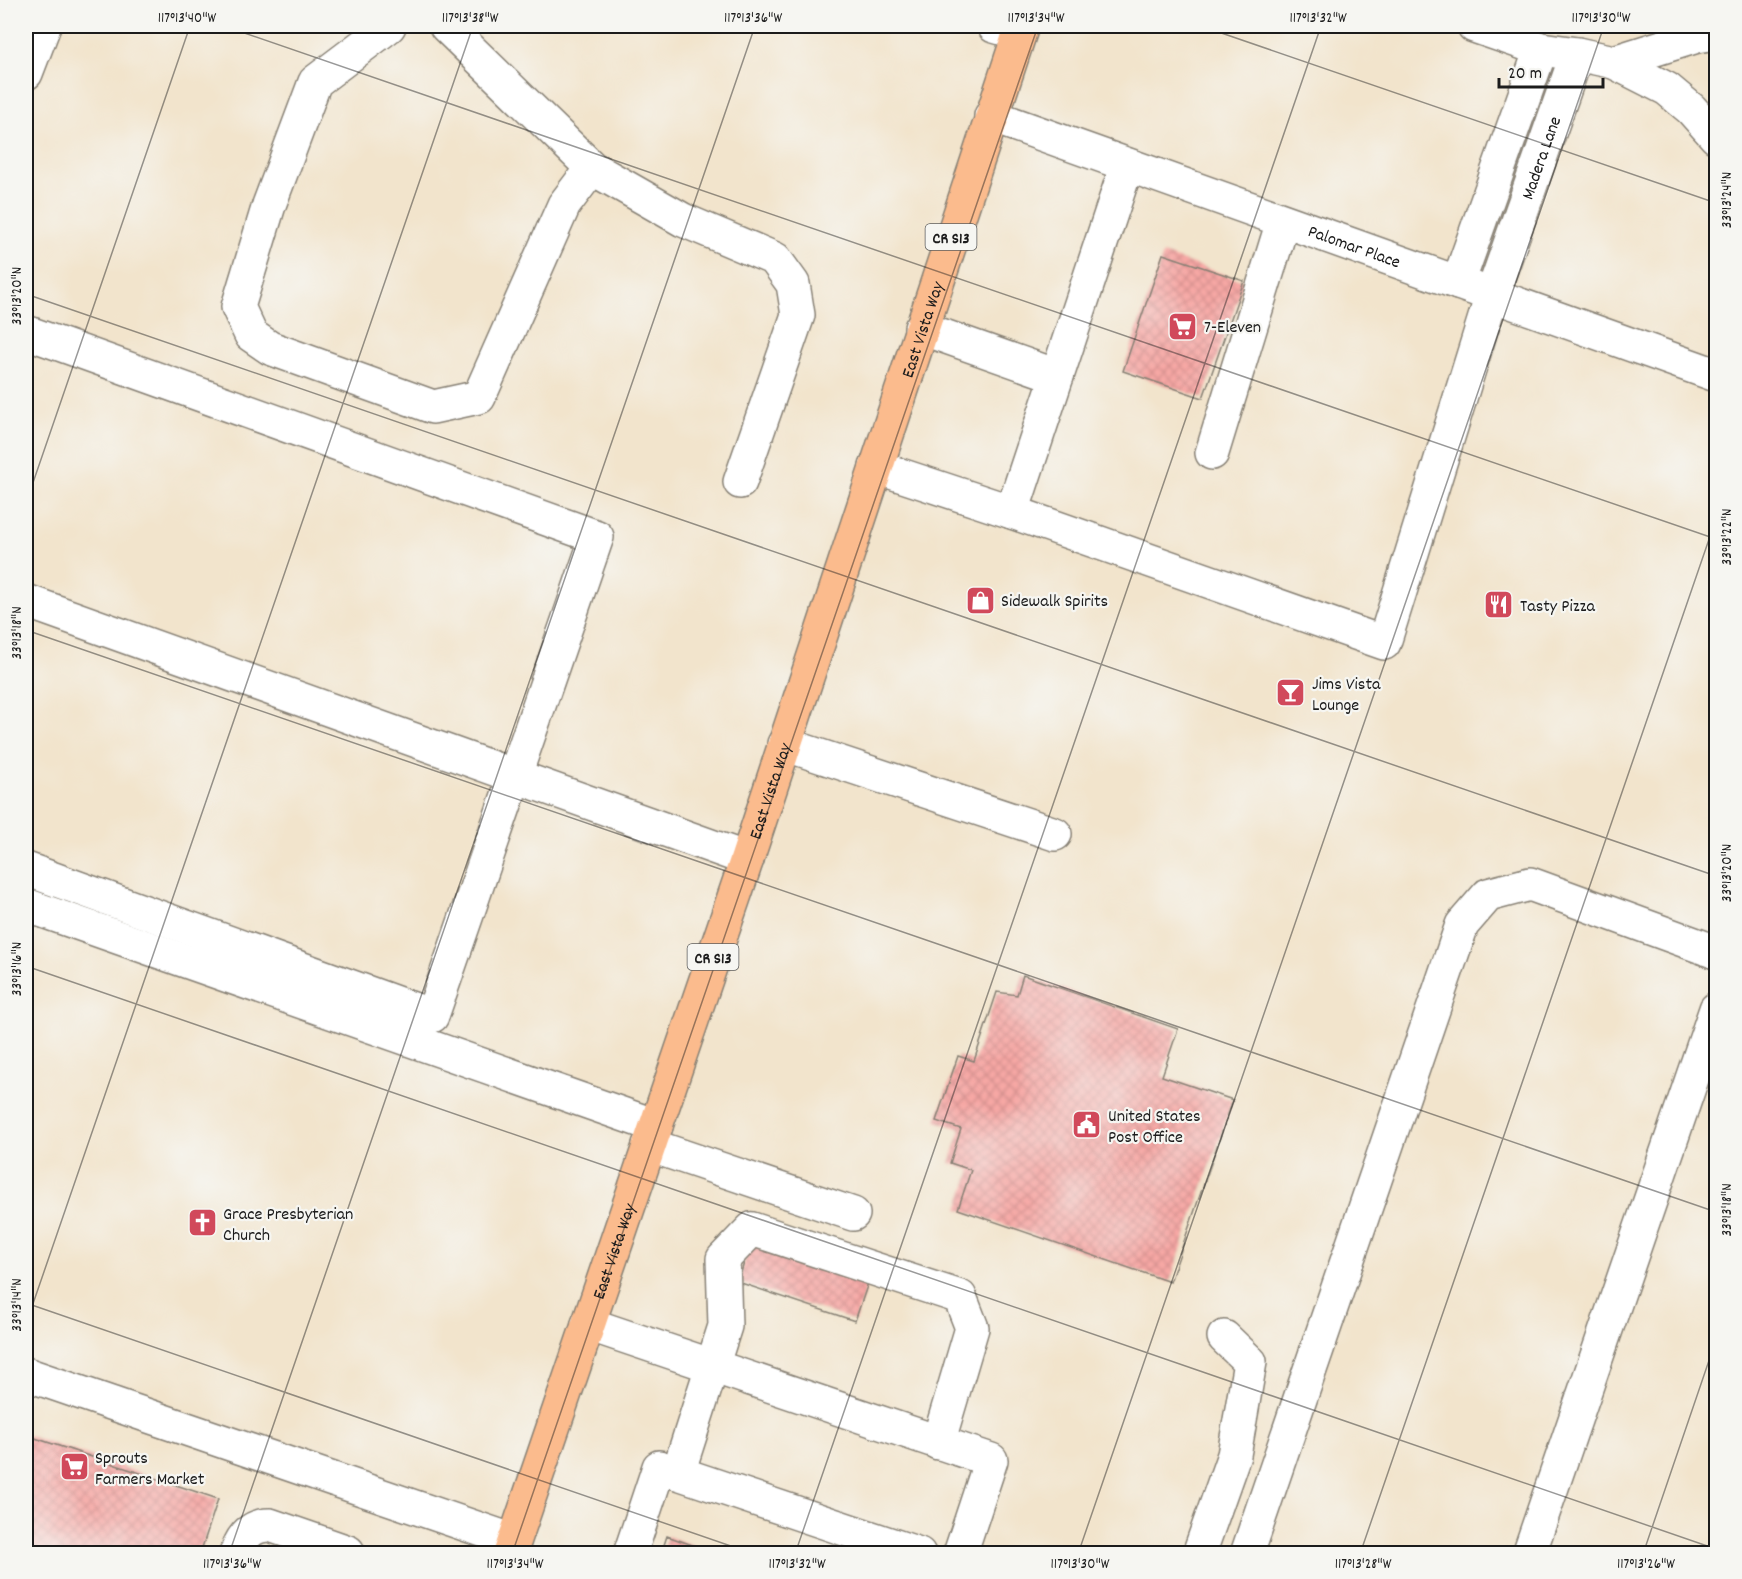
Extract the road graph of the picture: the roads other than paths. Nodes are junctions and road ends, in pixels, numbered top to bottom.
1 (44, 26) edge
2 (389, 26) edge
3 (446, 26) edge
4 (1474, 26) edge
5 (1012, 28) edge
6 (1716, 33) edge
7 (1541, 49) junction
8 (1577, 54) junction
9 (1614, 62) junction
10 (26, 73) edge
11 (991, 116) junction
12 (1716, 137) edge
13 (1127, 165) junction
14 (592, 168) junction
15 (1283, 220) junction
16 (1458, 283) junction
17 (1492, 296) junction
18 (921, 328) junction
19 (26, 332) edge
20 (1716, 375) edge
21 (1057, 376) junction
22 (1212, 453) dead end
23 (876, 467) junction
24 (741, 482) dead end
25 (1012, 512) junction
26 (26, 601) edge
27 (784, 744) junction
28 (515, 777) junction
29 (1055, 834) dead end
30 (747, 859) junction
31 (26, 869) edge
32 (26, 905) edge
33 (1716, 952) edge
34 (1716, 1009) edge
35 (652, 1136) junction
36 (853, 1214) dead end
37 (588, 1324) junction
38 (1224, 1337) dead end
39 (713, 1365) junction
40 (26, 1374) edge
41 (938, 1443) junction
42 (678, 1473) junction
43 (512, 1547) edge
44 (350, 1553) edge
45 (236, 1554) edge
46 (630, 1554) edge
47 (919, 1554) edge
48 (960, 1554) edge
49 (1199, 1554) edge
50 (1247, 1554) edge
51 (1529, 1554) edge

1 - 10 street
2 - 14 street
3 - 14 street
4 - 7 street
5 - 11 main road, East Vista Way / CR S13
6 - 9 street
7 - 8 street
7 - 16 street, Madera Lane
8 - 9 street
8 - 17 street, Madera Lane
9 - 12 street
11 - 13 street, Palomar Place
11 - 18 main road, East Vista Way / CR S13
13 - 15 street, Palomar Place
13 - 21 street
14 - 24 street
15 - 16 street, Palomar Place
15 - 22 street
16 - 17 street, Palomar Place
17 - 20 street, Palomar Place
17 - 25 street, Madera Lane
18 - 21 street
18 - 23 main road, East Vista Way / CR S13
19 - 28 street
21 - 25 street
23 - 25 street
23 - 27 main road, East Vista Way / CR S13
26 - 28 street
27 - 29 street
27 - 30 main road, East Vista Way / CR S13
28 - 30 street
28 - 31 street
30 - 35 main road, East Vista Way / CR S13
32 - 35 street
33 - 50 street
34 - 51 street
35 - 36 street
35 - 37 main road, East Vista Way / CR S13
37 - 39 street
37 - 43 main road, East Vista Way / CR S13
38 - 49 street
39 - 41 street
39 - 41 street
39 - 42 street
40 - 43 street
41 - 48 street
42 - 46 street
42 - 47 street
44 - 45 street

